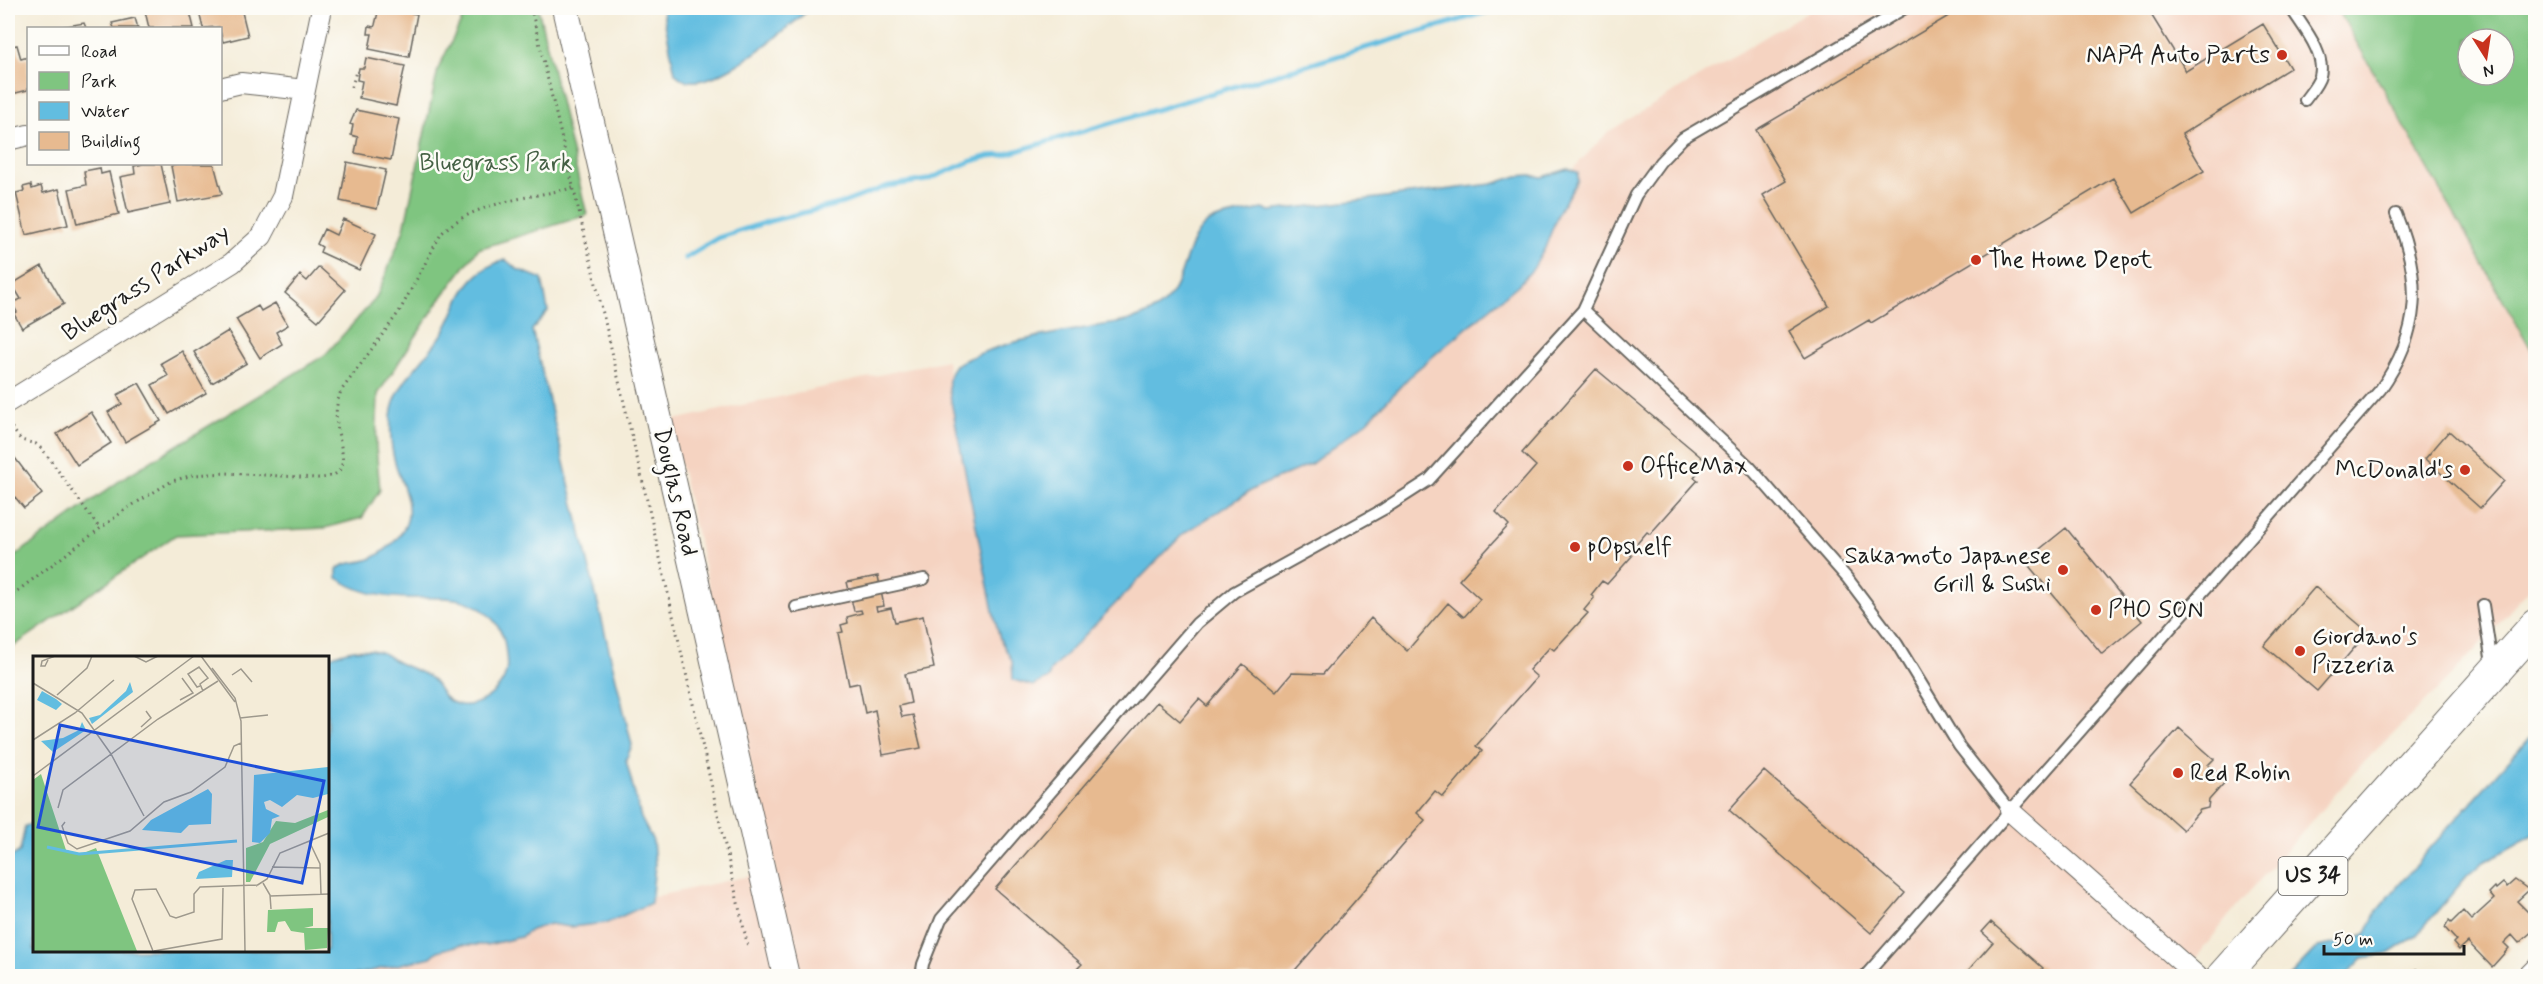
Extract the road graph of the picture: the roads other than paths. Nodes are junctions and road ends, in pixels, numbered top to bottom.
1 (322, 8) edge
2 (565, 8) edge
3 (1905, 8) edge
4 (2291, 8) edge
5 (222, 88) edge
6 (305, 90) junction
7 (2305, 100) dead end
8 (27, 135) edge
9 (8, 140) edge
10 (2396, 214) dead end
11 (1583, 310) junction
12 (10, 395) edge
13 (924, 579) dead end
14 (2483, 605) dead end
15 (796, 607) dead end
16 (2535, 625) edge
17 (2493, 673) junction
18 (2010, 811) junction
19 (2535, 968) edge
20 (786, 976) edge
21 (921, 976) edge
22 (1865, 976) edge
23 (2197, 976) edge
24 (2223, 976) edge
25 (2528, 976) edge

1 - 6 street, Bluegrass Parkway
2 - 20 street, Douglas Road
3 - 11 lane
4 - 7 lane
5 - 6 street
6 - 12 street, Bluegrass Parkway
8 - 9 street
10 - 18 lane
11 - 18 lane
11 - 21 lane
13 - 15 lane
14 - 17 lane
16 - 17 main road, US 34
17 - 24 main road, US 34
18 - 22 lane
18 - 23 street
19 - 25 street

